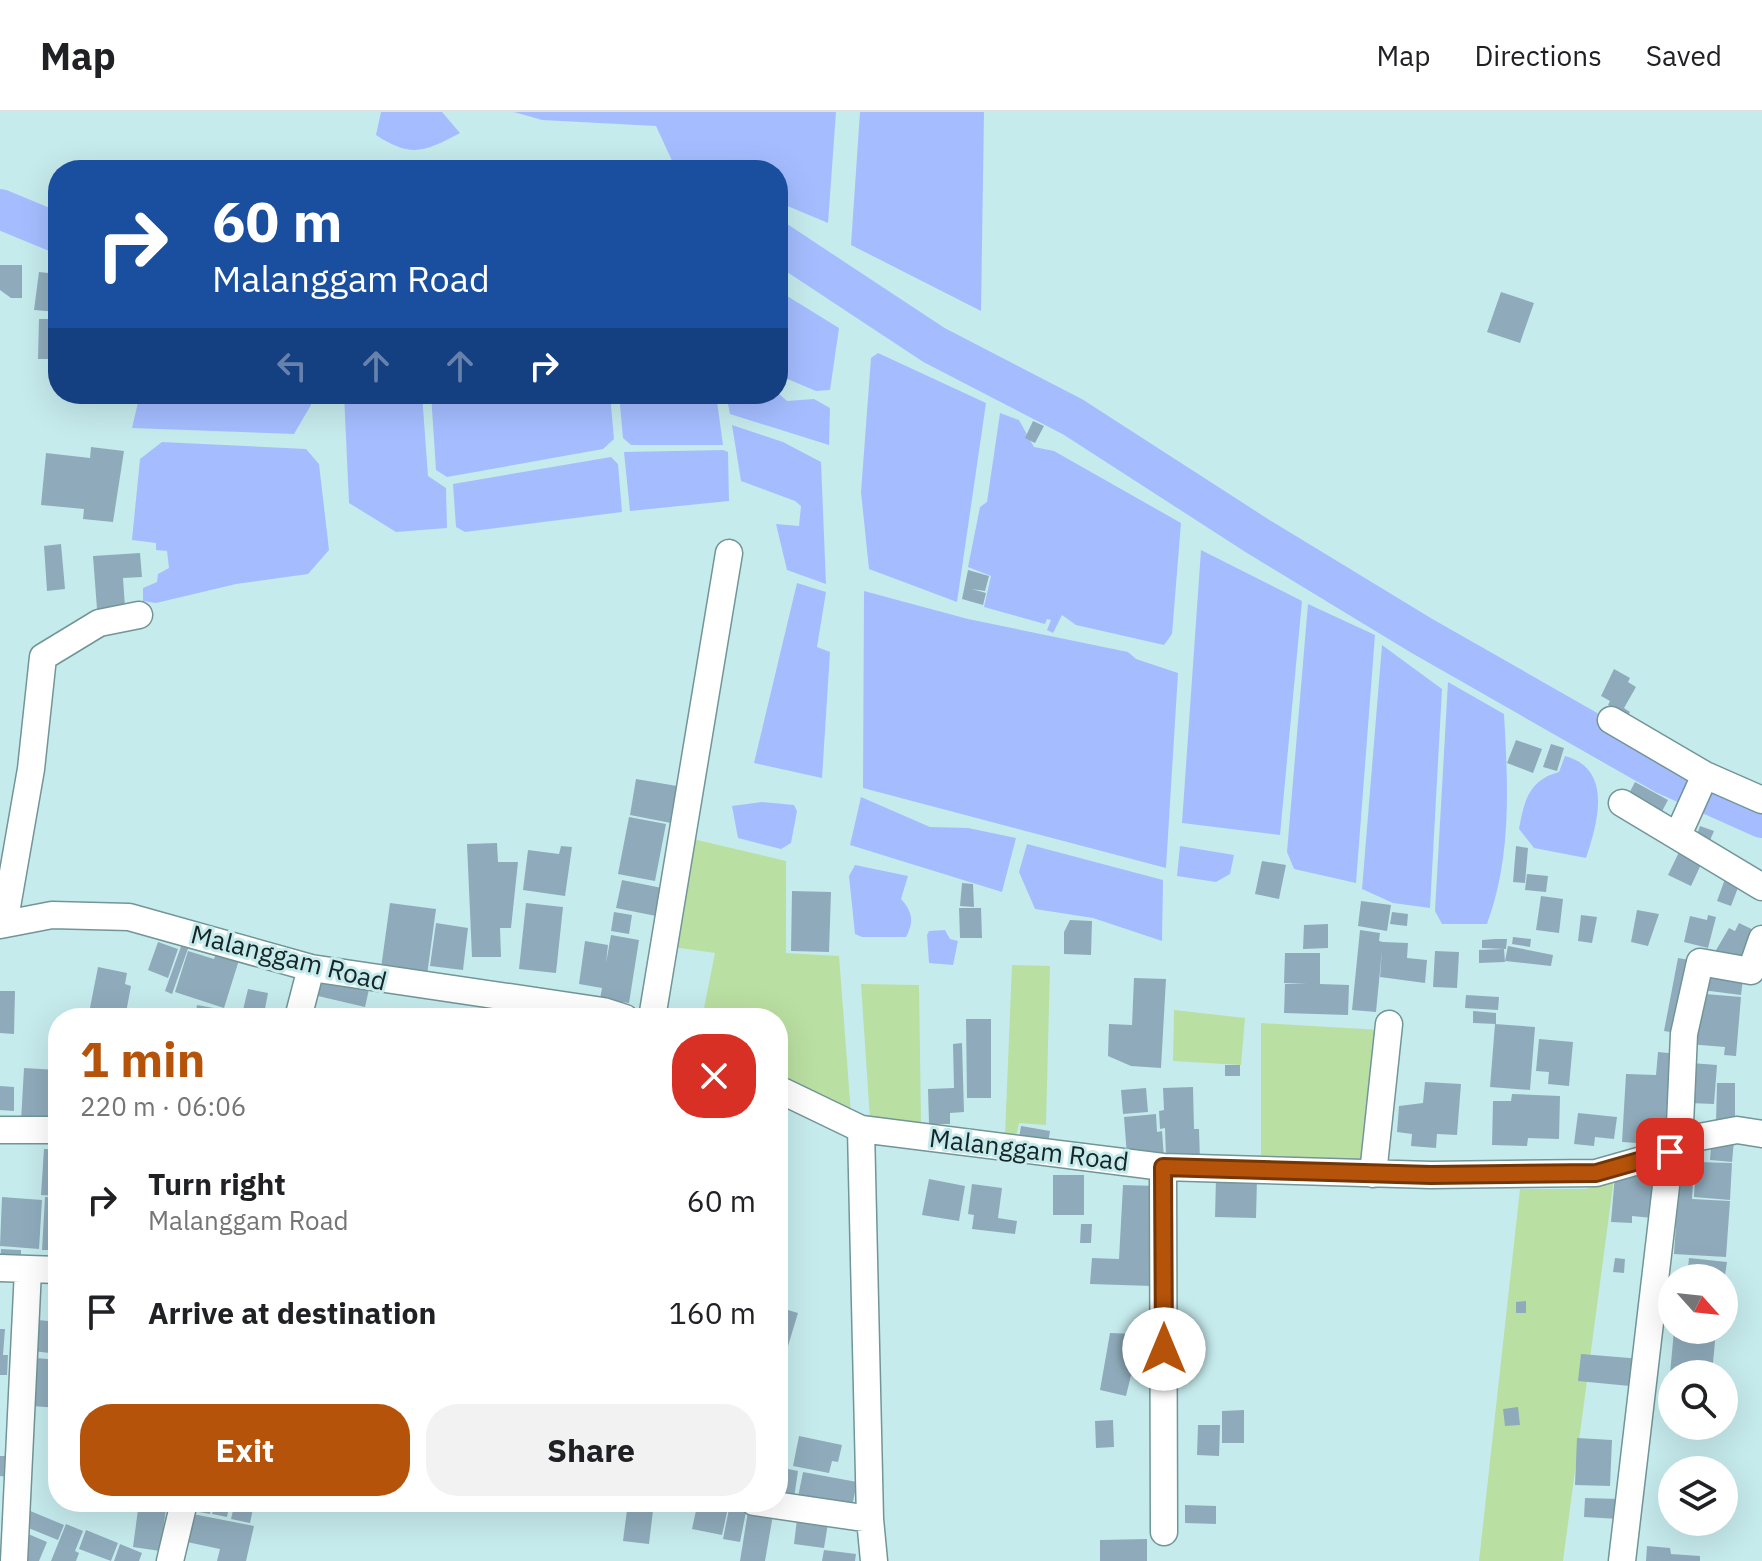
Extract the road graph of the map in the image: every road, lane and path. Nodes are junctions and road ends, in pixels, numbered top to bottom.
1 (729, 553) dead end
2 (139, 615) dead end
3 (1611, 720) dead end
4 (1705, 775) junction
5 (1762, 800) edge
6 (1622, 803) dead end
7 (1678, 835) junction
8 (1762, 887) edge
9 (2, 924) edge
10 (1762, 939) edge
11 (311, 968) junction
12 (301, 1008) edge
13 (581, 1008) edge
14 (654, 1008) edge
15 (1389, 1024) dead end
16 (788, 1094) edge
17 (861, 1129) junction
18 (0, 1130) edge
19 (48, 1130) edge
20 (1762, 1134) edge
21 (1675, 1149) junction
22 (1163, 1167) junction
23 (1373, 1174) junction
24 (0, 1268) edge
25 (28, 1270) junction
26 (48, 1270) edge
27 (788, 1507) edge
28 (182, 1512) edge
29 (870, 1519) junction
30 (1164, 1532) dead end
31 (10, 1552) edge
32 (170, 1561) edge
33 (874, 1561) edge
34 (1622, 1561) edge

1 - 14 street
2 - 9 street
3 - 4 street
4 - 5 street
4 - 7 street
6 - 7 street
7 - 8 street
9 - 11 street, Malanggam Road
10 - 21 street
11 - 12 street
11 - 13 street, Malanggam Road
15 - 23 street
16 - 17 street, Malanggam Road
17 - 22 street, Malanggam Road
17 - 29 street
18 - 19 street
20 - 21 street, Malanggam Road
21 - 23 street, Malanggam Road
21 - 34 street
22 - 23 street, Malanggam Road
22 - 30 street
24 - 25 street
25 - 26 street
25 - 31 street
27 - 29 street
28 - 32 street
29 - 33 street

